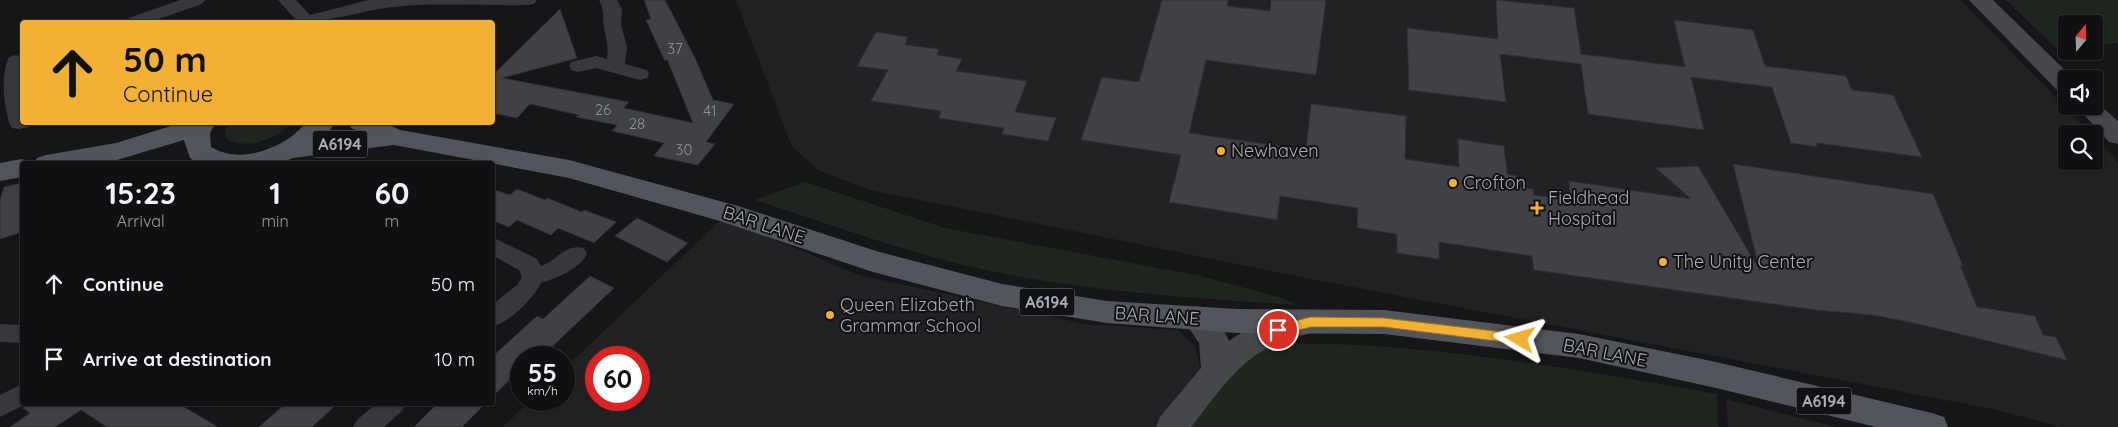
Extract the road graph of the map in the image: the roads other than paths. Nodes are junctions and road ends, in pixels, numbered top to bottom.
1 (196, 0) edge
2 (287, 0) edge
3 (528, 0) edge
4 (608, 0) edge
5 (1980, 0) edge
6 (141, 20) edge
7 (305, 20) edge
8 (314, 20) edge
9 (13, 61) edge
10 (578, 66) dead end
11 (615, 66) junction
12 (640, 74) dead end
13 (2058, 77) edge
14 (2097, 115) edge
15 (20, 122) edge
16 (199, 125) edge
17 (202, 125) edge
18 (321, 125) edge
19 (367, 125) edge
20 (2118, 136) edge
21 (394, 137) junction
22 (117, 151) junction
23 (203, 158) edge
24 (270, 158) edge
25 (62, 161) edge
26 (216, 161) edge
27 (250, 161) edge
28 (20, 168) edge
29 (0, 172) edge
30 (495, 247) edge
31 (576, 254) dead end
32 (533, 277) junction
33 (495, 316) edge
34 (1197, 318) junction
35 (1311, 322) junction
36 (0, 333) edge
37 (20, 334) edge
38 (1216, 374) junction
39 (20, 395) edge
40 (0, 406) edge
41 (391, 406) edge
42 (366, 427) edge
43 (1172, 427) edge
44 (1932, 427) edge

1 - 6 street
2 - 7 street
3 - 8 street
4 - 11 street
5 - 13 street
9 - 15 street
10 - 11 street
11 - 12 street
14 - 20 street
16 - 22 main road, A6194
17 - 23 main road, A6194
18 - 24 main road, A6194
19 - 21 main road, BAR LANE / A6194
21 - 24 main road, BAR LANE / A6194
21 - 34 main road, BAR LANE / A6194
22 - 23 main road, A6194
22 - 25 main road, A6194
23 - 26 main road, A6194
24 - 27 main road, A6194
28 - 29 main road
30 - 32 street
31 - 32 street
32 - 33 street
34 - 35 main road, BAR LANE / A6194
34 - 38 street
35 - 38 street
35 - 44 main road, BAR LANE / A6194
36 - 37 street
38 - 43 street
39 - 40 street
41 - 42 street

